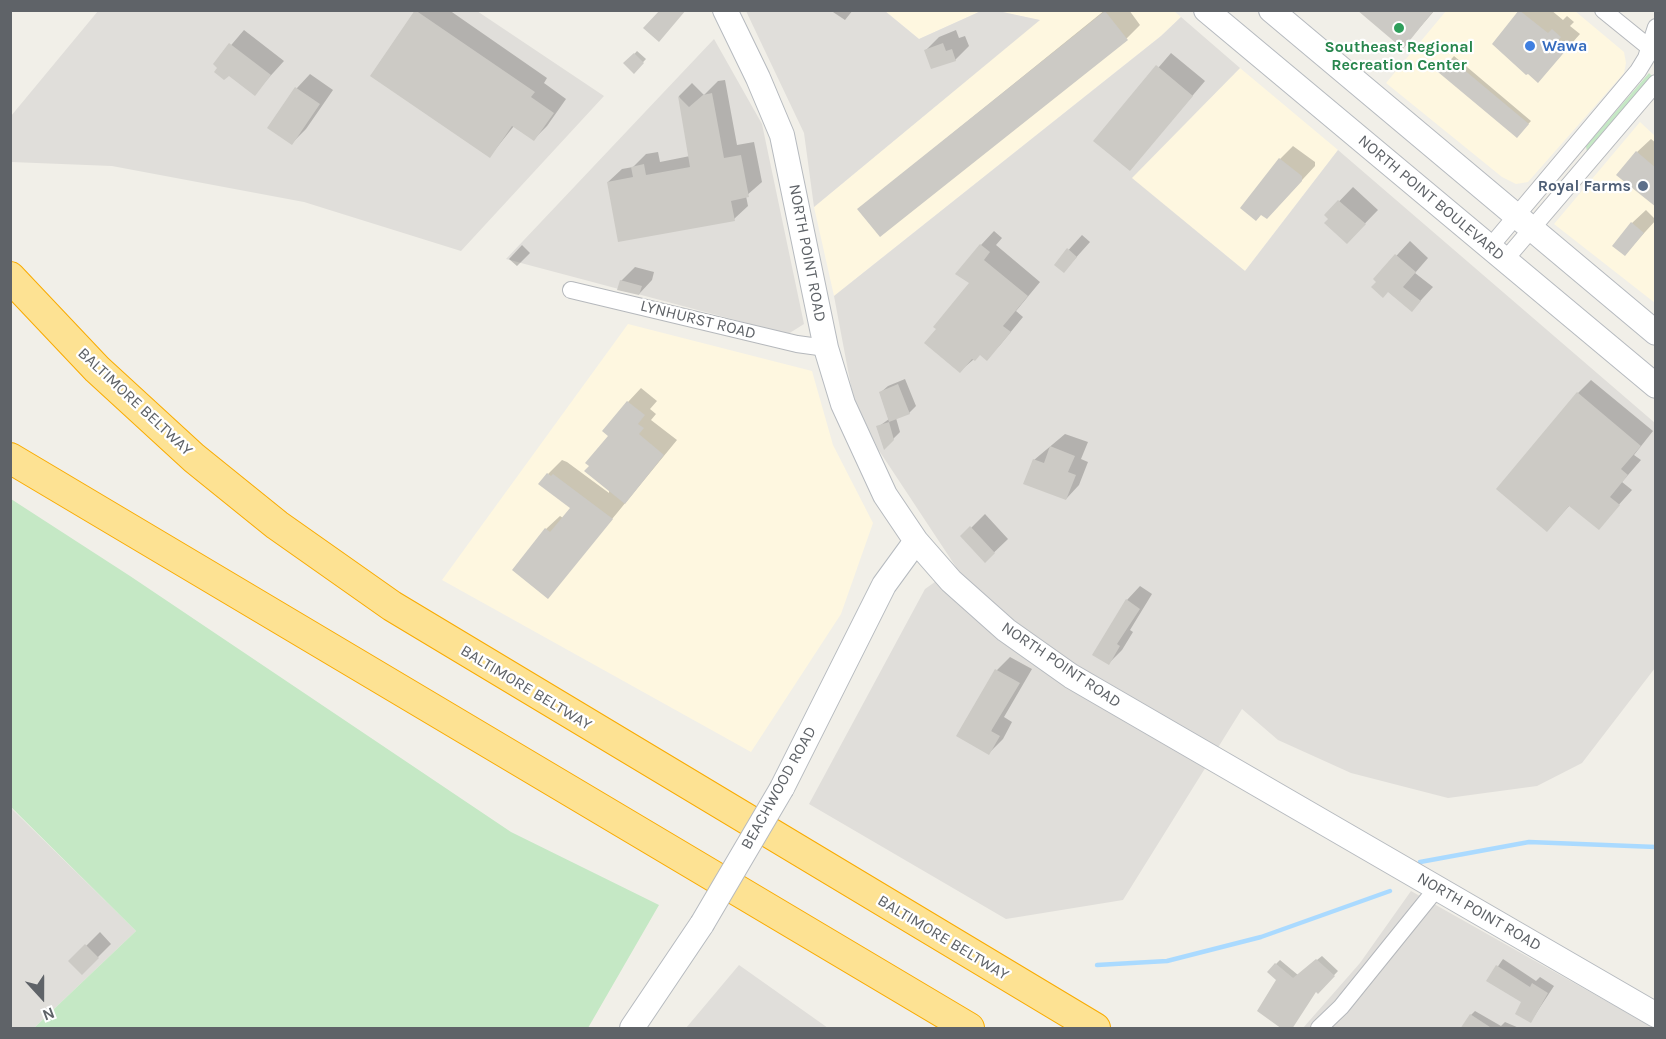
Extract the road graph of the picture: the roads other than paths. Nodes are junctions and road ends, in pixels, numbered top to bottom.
1 (725, 10) edge
2 (1206, 10) edge
3 (1271, 10) edge
4 (1604, 10) edge
5 (1656, 27) edge
6 (1653, 50) edge
7 (1656, 83) edge
8 (1524, 223) junction
9 (1497, 254) junction
10 (10, 277) edge
11 (571, 290) dead end
12 (1656, 333) edge
13 (825, 348) junction
14 (1656, 386) edge
15 (10, 458) edge
16 (916, 541) junction
17 (1437, 888) junction
18 (1656, 1015) edge
19 (632, 1029) edge
20 (969, 1029) edge
21 (1095, 1029) edge
22 (1319, 1029) edge

1 - 13 street, NORTH POINT ROAD
2 - 9 street, NORTH POINT BOULEVARD
3 - 8 street
4 - 6 street
5 - 6 street
6 - 8 street
7 - 8 street
8 - 9 street
8 - 12 street
9 - 14 street, NORTH POINT BOULEVARD
10 - 21 highway, BALTIMORE BELTWAY
11 - 13 street, LYNHURST ROAD
13 - 16 street, NORTH POINT ROAD
15 - 20 highway
16 - 17 street, NORTH POINT ROAD
16 - 19 street, BEACHWOOD ROAD, bridge
17 - 18 street, NORTH POINT ROAD
17 - 22 street

